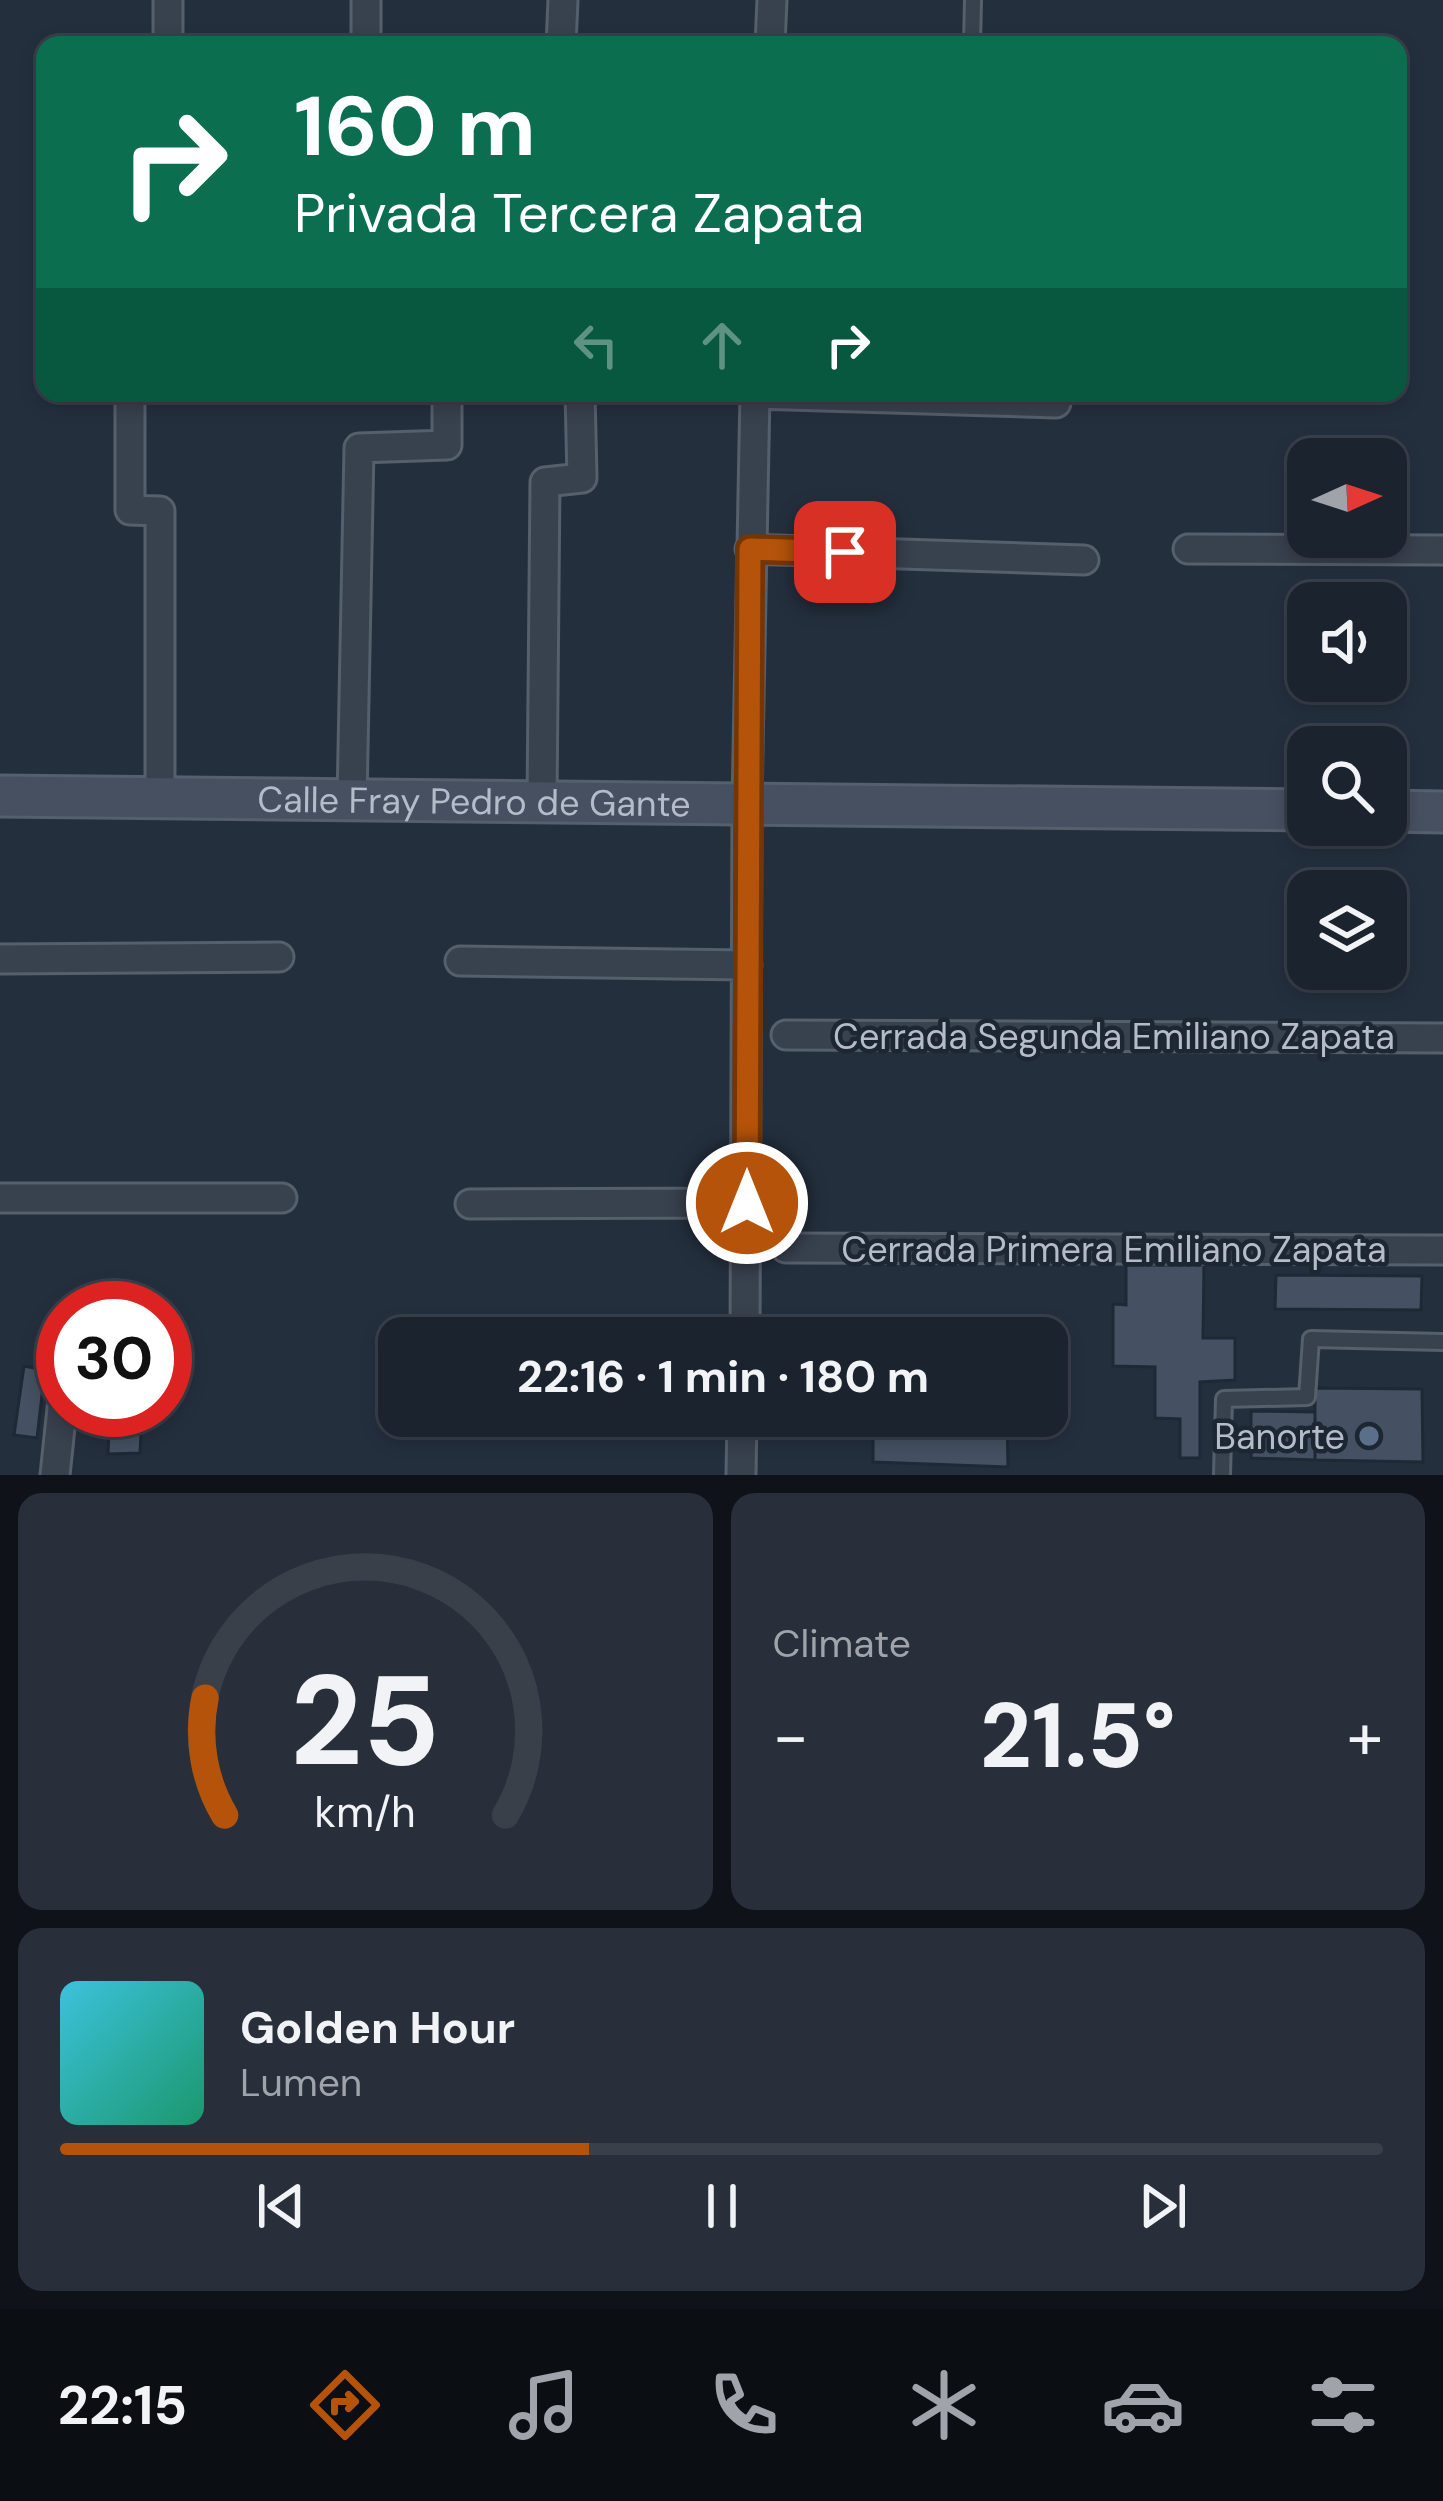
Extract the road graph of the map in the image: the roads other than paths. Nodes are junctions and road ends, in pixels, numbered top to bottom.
1 (168, 0) edge
2 (366, 0) edge
3 (563, 0) edge
4 (772, 0) edge
5 (973, 0) edge
6 (168, 36) edge
7 (366, 36) edge
8 (561, 36) edge
9 (770, 36) edge
10 (972, 36) edge
11 (130, 402) edge
12 (447, 402) edge
13 (580, 402) edge
14 (755, 402) edge
15 (1047, 402) edge
16 (1056, 403) dead end
17 (750, 549) junction
18 (1188, 549) dead end
19 (1443, 550) edge
20 (1084, 560) dead end
21 (0, 796) edge
22 (160, 797) junction
23 (352, 800) junction
24 (542, 802) junction
25 (747, 803) junction
26 (1287, 810) edge
27 (1407, 811) edge
28 (1443, 812) edge
29 (279, 957) dead end
30 (0, 959) edge
31 (460, 961) dead end
32 (747, 965) junction
33 (786, 1035) dead end
34 (1443, 1038) edge
35 (0, 1198) edge
36 (282, 1198) dead end
37 (747, 1203) junction
38 (470, 1204) dead end
39 (786, 1248) dead end
40 (1443, 1250) edge
41 (746, 1317) edge
42 (1443, 1342) edge
43 (59, 1437) edge
44 (742, 1437) edge
45 (55, 1475) edge
46 (741, 1475) edge
47 (1222, 1475) edge

1 - 6 street
2 - 7 street
3 - 8 street
4 - 9 street
5 - 10 lane
11 - 22 street
12 - 23 street
13 - 24 street
14 - 17 street
15 - 16 street
17 - 20 street
17 - 25 street
18 - 19 street
21 - 22 main road, Calle Fray Pedro de Gante
22 - 23 main road, Calle Fray Pedro de Gante
23 - 24 main road, Calle Fray Pedro de Gante
24 - 25 main road, Calle Fray Pedro de Gante
25 - 26 main road, Calle Fray Pedro de Gante
25 - 32 street
27 - 28 main road
29 - 30 street
31 - 32 street
32 - 37 street
33 - 34 street, Cerrada Segunda Emiliano Zapata
35 - 36 street
37 - 38 street
37 - 41 street
39 - 40 street, Cerrada Primera Emiliano Zapata
42 - 47 lane
43 - 45 street
44 - 46 street

